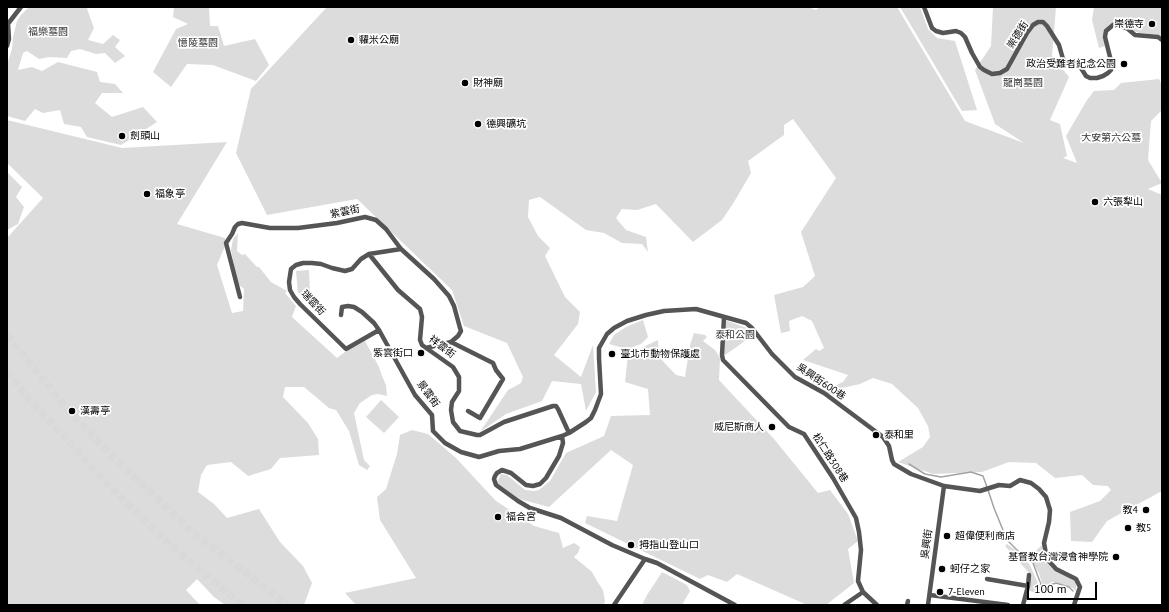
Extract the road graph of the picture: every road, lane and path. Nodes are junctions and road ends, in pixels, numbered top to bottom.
1 (21, 7) edge
2 (924, 7) edge
3 (7, 24) edge
4 (1162, 40) edge
5 (7, 46) edge
6 (401, 249) junction
7 (370, 254) junction
8 (240, 297) dead end
9 (341, 315) dead end
10 (724, 317) junction
11 (379, 330) junction
12 (451, 342) junction
13 (426, 348) junction
14 (468, 411) dead end
15 (569, 434) junction
16 (562, 436) junction
17 (944, 486) junction
18 (646, 559) junction
19 (1029, 575) dead end
20 (987, 579) dead end
21 (1028, 586) junction
22 (863, 592) junction
23 (930, 595) junction
24 (727, 603) edge
25 (614, 605) edge
26 (735, 605) edge
27 (844, 605) edge
28 (877, 605) edge
29 (928, 605) edge
30 (1008, 605) edge
31 (1023, 605) edge
32 (1074, 605) edge

1 - 3 street
2 - 4 street, 崇德街
3 - 5 street
6 - 7 street, 瑞雲街
6 - 8 street, 紫雲街
6 - 12 street, 紫雲街
7 - 11 street, 瑞雲街
7 - 13 street, 祥雲街
9 - 11 street, 景雲街
10 - 15 street, 吳興街600巷
10 - 17 street, 吳興街600巷
10 - 22 street, 松仁路308巷
11 - 16 street, 景雲街
12 - 13 street
12 - 14 street
13 - 15 street, 祥雲街
15 - 16 street, 景雲街
16 - 18 street
17 - 23 street, 吳興街
17 - 32 street, 吳興街600巷
18 - 24 street
18 - 25 street
19 - 21 street
20 - 21 street
21 - 31 street
22 - 27 street
22 - 28 street
23 - 29 street, 吳興街
23 - 30 street
24 - 26 street

